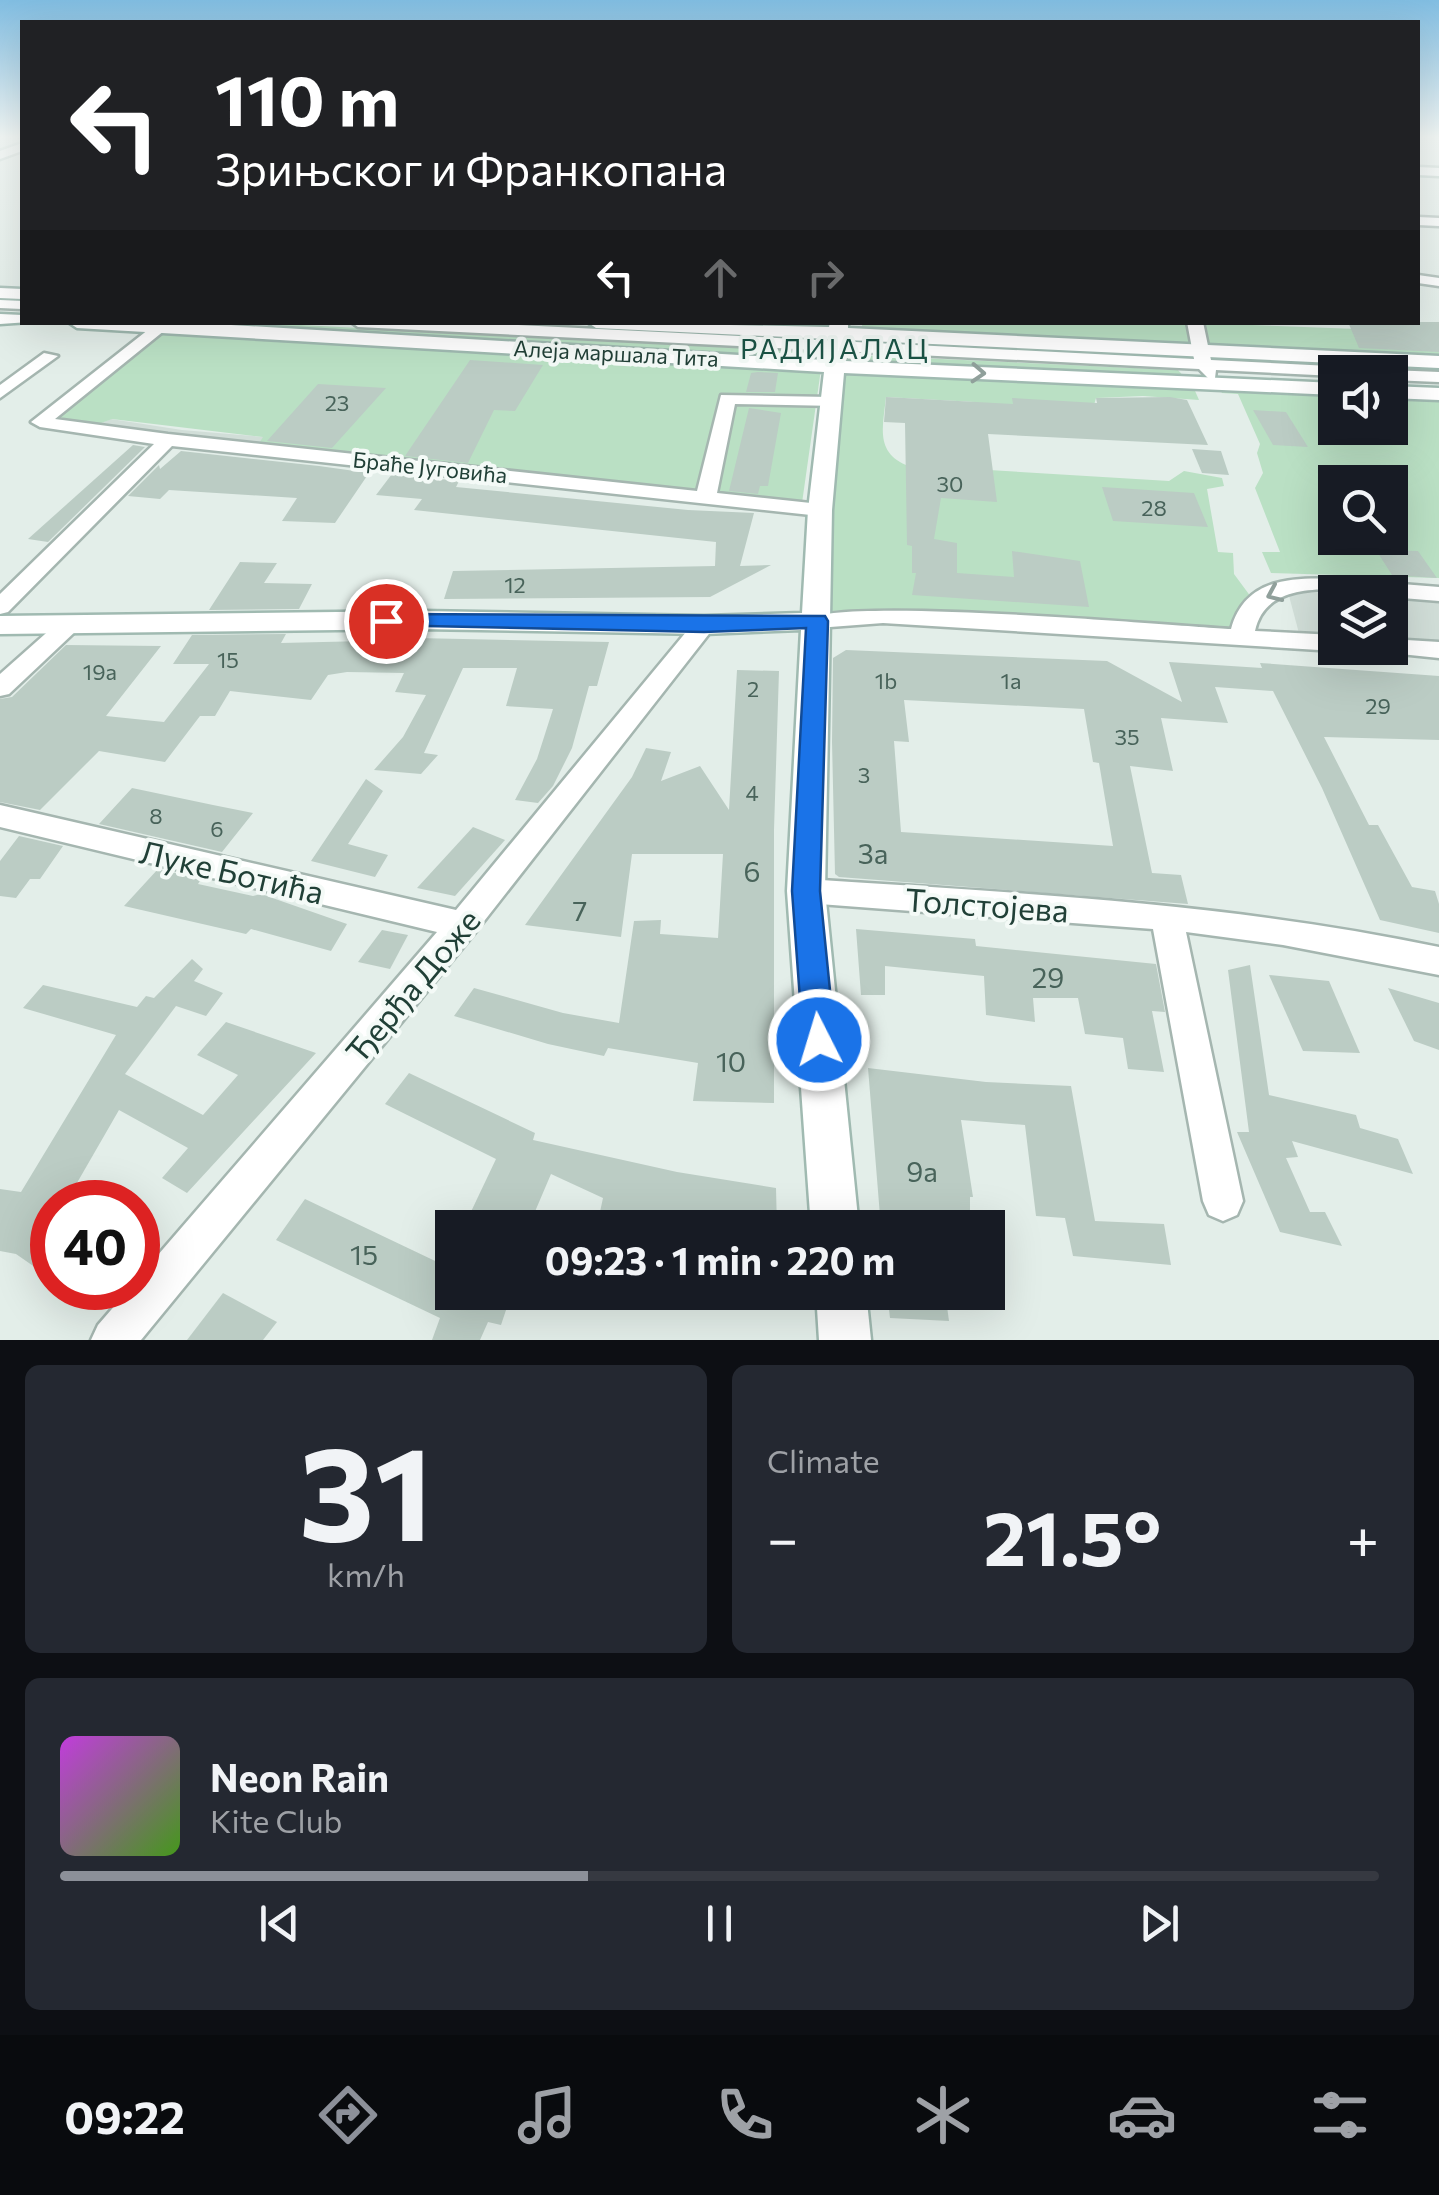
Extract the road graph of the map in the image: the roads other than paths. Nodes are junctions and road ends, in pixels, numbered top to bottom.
1 (165, 325) edge
2 (426, 325) edge
3 (630, 325) edge
4 (1196, 325) edge
5 (836, 343) edge
6 (50, 356) dead end
7 (1439, 362) edge
8 (1206, 366) junction
9 (1318, 371) edge
10 (1408, 375) edge
11 (1439, 377) edge
12 (1318, 386) edge
13 (0, 393) edge
14 (1408, 393) edge
15 (1439, 394) edge
16 (830, 402) junction
17 (168, 440) junction
18 (706, 495) junction
19 (820, 510) junction
20 (1439, 594) edge
21 (0, 607) edge
22 (817, 621) junction
23 (70, 624) junction
24 (0, 625) edge
25 (704, 625) junction
26 (1242, 636) junction
27 (1318, 642) edge
28 (1408, 648) edge
29 (1439, 650) edge
30 (0, 688) edge
31 (0, 816) edge
32 (806, 891) junction
33 (1168, 918) junction
34 (463, 925) junction
35 (1439, 961) edge
36 (1222, 1201) dead end
37 (833, 1210) edge
38 (842, 1310) edge
39 (113, 1340) edge
40 (844, 1340) edge

1 - 5 street, Алеја маршала Тита
1 - 17 street, Браће Југовића
2 - 5 street, Алеја маршала Тита
3 - 5 street, Алеја маршала Тита
4 - 8 street
5 - 8 street, Алеја маршала Тита
5 - 8 street, Алеја маршала Тита
5 - 16 street
6 - 13 street
7 - 8 street, Алеја маршала Тита
8 - 9 street, Алеја маршала Тита
8 - 12 street, Алеја маршала Тита
10 - 11 street
14 - 15 street
16 - 18 street
16 - 19 street
17 - 18 street, Браће Југовића
17 - 21 street
18 - 19 street, Браће Југовића
19 - 22 street
20 -> 26 street
22 - 25 street
22 - 26 street
22 - 32 street
23 - 24 street
23 - 25 street
23 - 30 street
25 - 34 street, Ђерђа Доже
26 - 27 street
28 - 29 street
31 - 34 street, Луке Ботића
32 - 33 street, Толстојева
32 - 37 street
33 - 35 street, Толстојева
33 - 36 street
34 - 39 street, Ђерђа Доже
38 - 40 street

